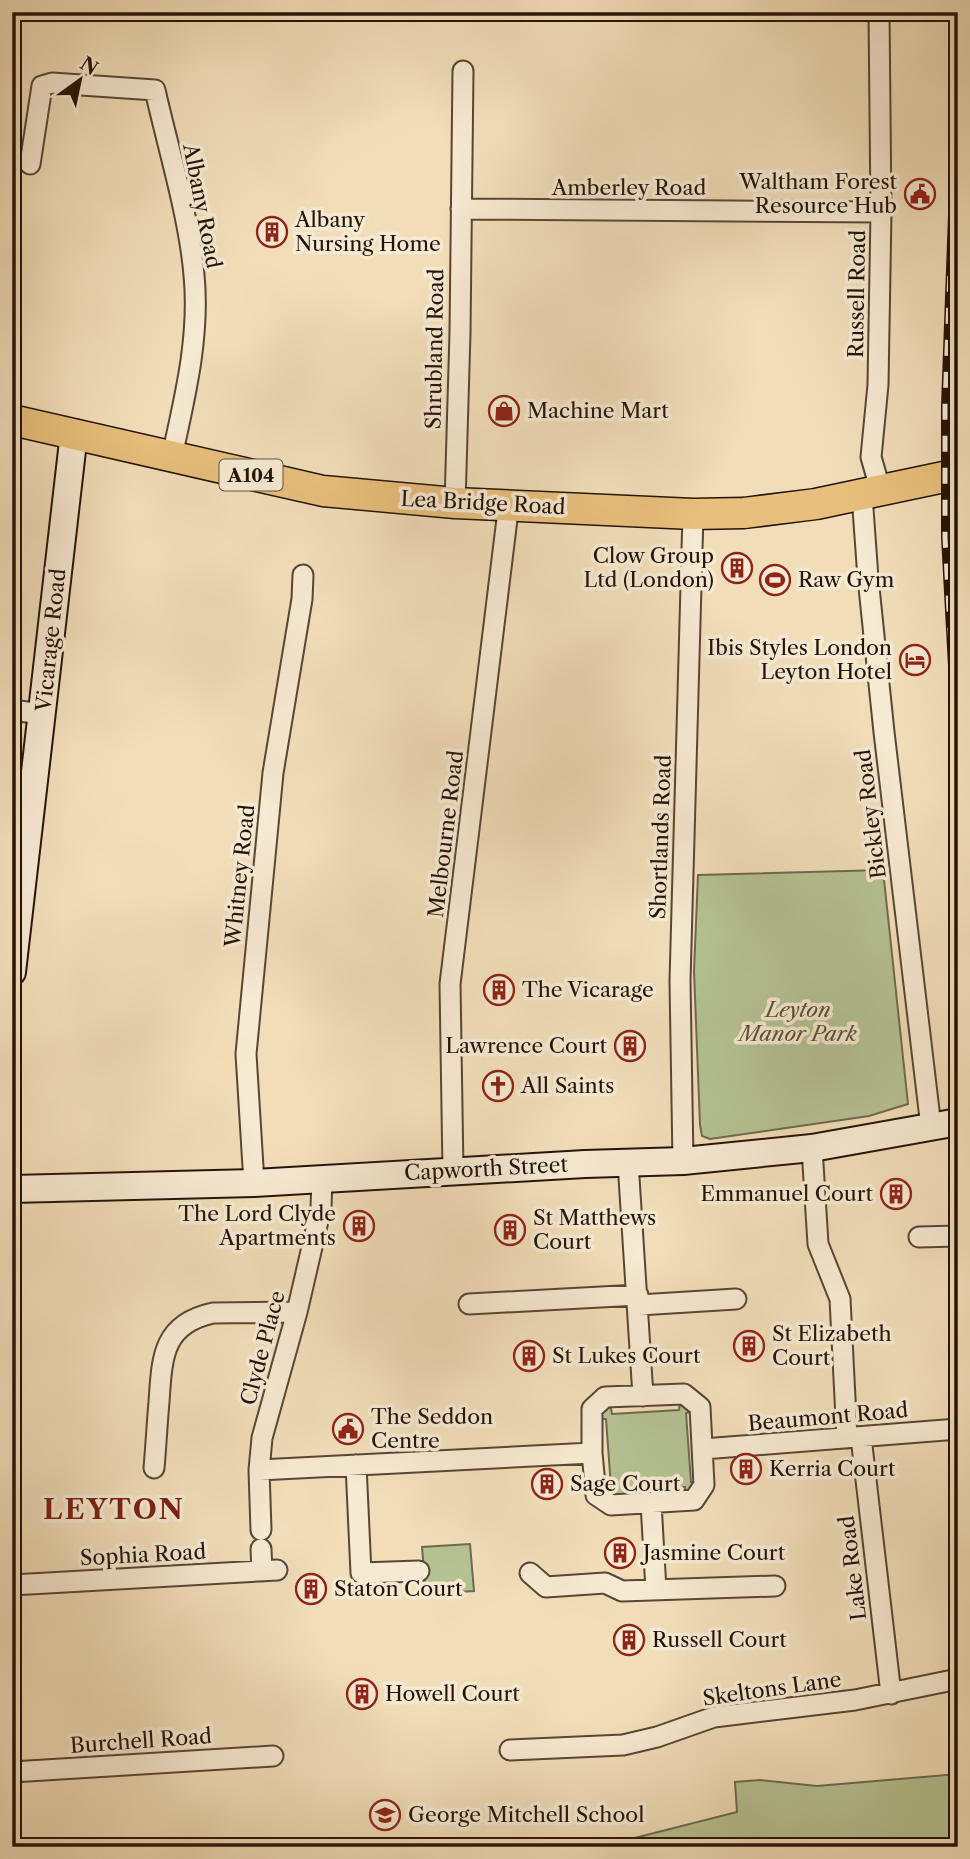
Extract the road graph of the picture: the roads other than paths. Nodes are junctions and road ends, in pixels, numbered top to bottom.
1 (879, 12) edge
2 (463, 71) dead end
3 (30, 164) dead end
4 (461, 209) junction
5 (881, 212) junction
6 (12, 420) edge
7 (74, 433) junction
8 (172, 456) junction
9 (958, 474) edge
10 (872, 494) junction
11 (455, 503) junction
12 (506, 504) junction
13 (693, 514) junction
14 (303, 575) dead end
15 (12, 710) edge
16 (42, 714) junction
17 (12, 972) edge
18 (958, 1122) edge
19 (931, 1127) junction
20 (812, 1148) junction
21 (683, 1161) junction
22 (628, 1163) junction
23 (453, 1171) junction
24 (322, 1179) junction
25 (254, 1183) junction
26 (12, 1189) edge
27 (958, 1236) edge
28 (919, 1237) dead end
29 (736, 1299) dead end
30 (638, 1300) junction
31 (469, 1304) dead end
32 (297, 1312) junction
33 (643, 1396) junction
34 (958, 1429) edge
35 (854, 1437) junction
36 (703, 1449) junction
37 (592, 1453) junction
38 (356, 1465) junction
39 (154, 1468) dead end
40 (259, 1470) junction
41 (651, 1503) junction
42 (270, 1570) joint
43 (419, 1571) dead end
44 (530, 1573) dead end
45 (12, 1585) edge
46 (775, 1586) dead end
47 (656, 1590) junction
48 (958, 1679) edge
49 (891, 1694) junction
50 (510, 1750) dead end
51 (273, 1756) dead end
52 (12, 1772) edge

1 - 5 street, Russell Road
2 - 4 street, Shrubland Road
3 - 8 street, Albany Road
4 - 5 street, Amberley Road
4 - 11 street, Shrubland Road
5 - 10 street, Russell Road
6 - 7 main road, Lea Bridge Road / A104
7 - 8 main road, Lea Bridge Road / A104
7 - 16 street, Vicarage Road
8 - 11 main road, Lea Bridge Road / A104
9 - 10 main road, Lea Bridge Road / A104
10 - 13 main road, Lea Bridge Road / A104
10 - 19 street, Bickley Road
11 - 12 main road, Lea Bridge Road / A104
12 - 13 main road, Lea Bridge Road / A104
12 - 23 street, Melbourne Road
13 - 21 street, Shortlands Road
14 - 25 street, Whitney Road
15 - 16 street
16 - 17 street, Vicarage Road
18 - 19 street, Capworth Street
19 - 20 street, Capworth Street
20 - 21 street, Capworth Street
20 - 35 street, Lake Road
21 - 22 street, Capworth Street
22 - 23 street, Capworth Street
22 - 30 street
23 - 24 street, Capworth Street
24 - 25 street, Capworth Street
24 - 32 street, Clyde Place
25 - 26 street, Capworth Street
27 - 28 street
29 - 30 street
30 - 31 street
30 - 33 street
32 - 39 street
32 - 40 street, Clyde Place
33 - 36 street
33 - 37 street
34 - 35 street, Beaumont Road
35 - 36 street, Beaumont Road
35 - 49 street, Lake Road
36 - 41 street
37 - 38 street
37 - 41 street
38 - 40 street
38 - 43 street
40 - 42 street, Clyde Place
41 - 47 street
42 - 45 street, Sophia Road
44 - 47 street
46 - 47 street
48 - 49 street, Skeltons Lane
49 - 50 street, Skeltons Lane
51 - 52 street, Burchell Road

